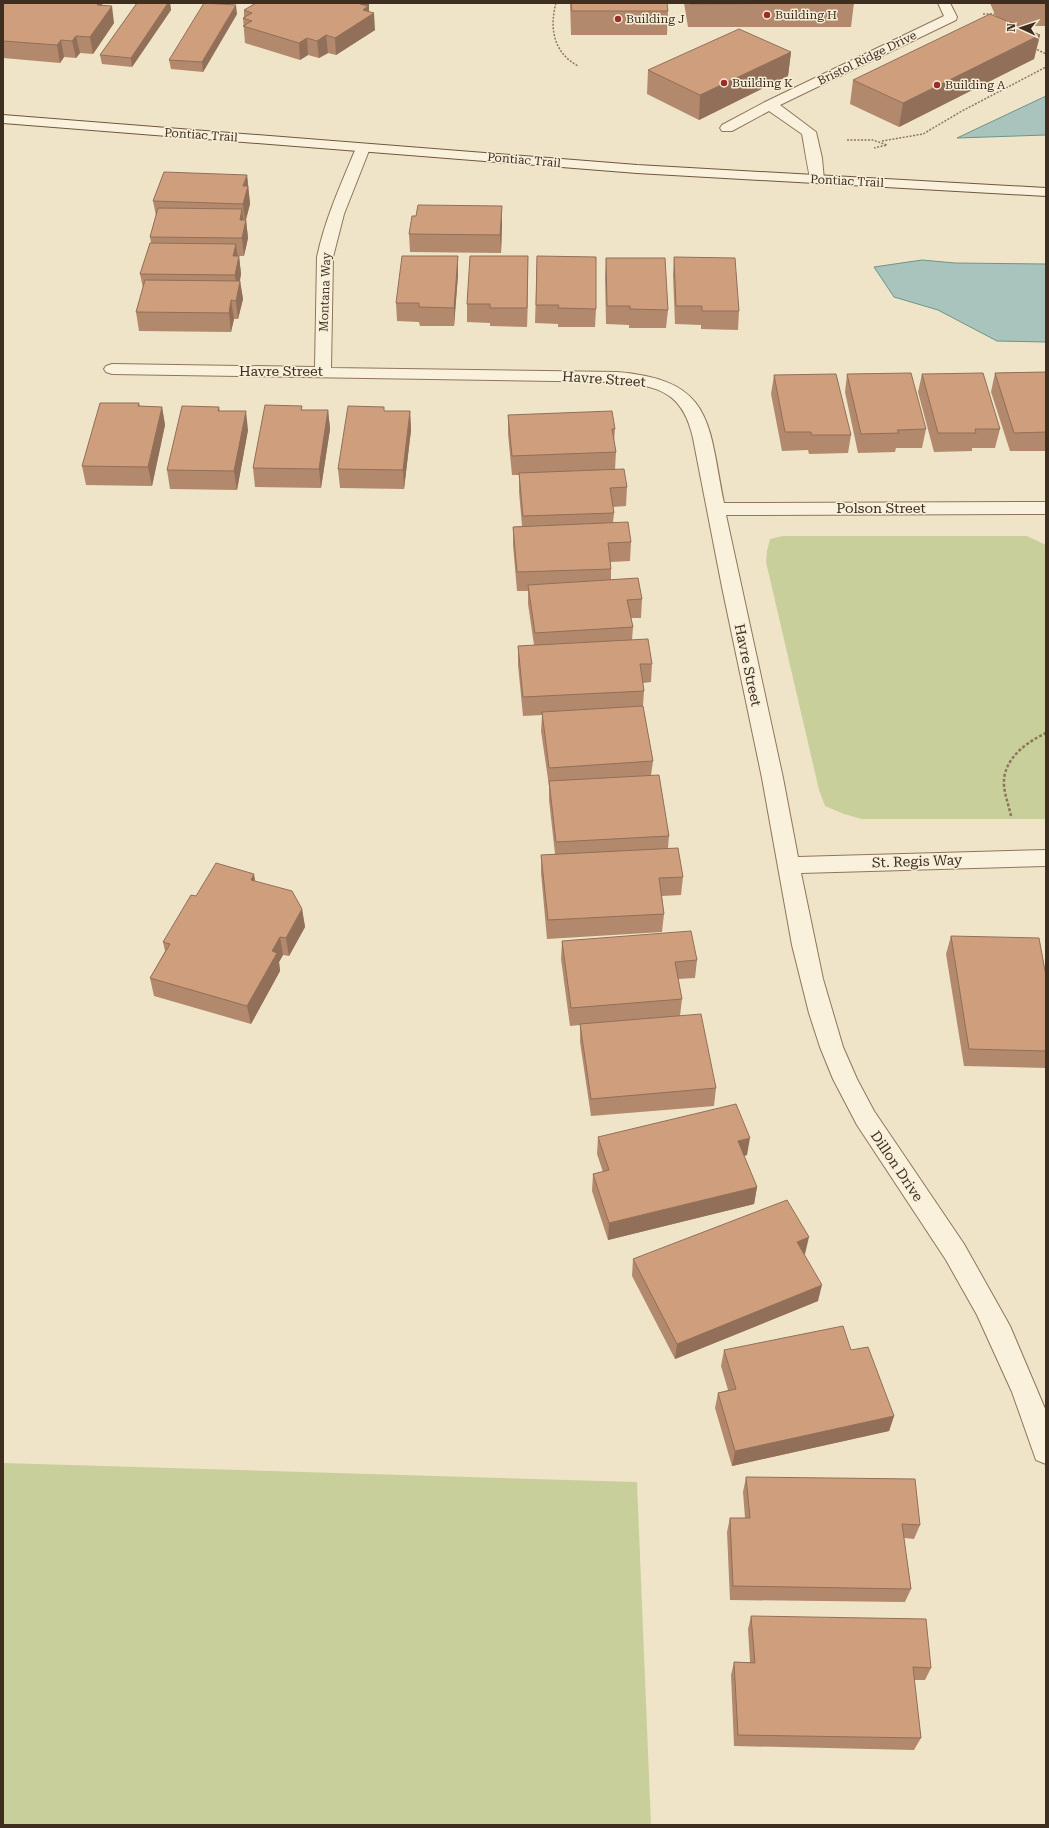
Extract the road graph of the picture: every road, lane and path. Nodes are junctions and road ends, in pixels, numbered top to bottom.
1 (556, 3) edge
2 (944, 3) edge
3 (977, 14) dead end
4 (995, 14) edge
5 (1032, 48) edge
6 (1046, 54) edge
7 (578, 66) dead end
8 (1046, 67) edge
9 (770, 106) junction
10 (3, 119) edge
11 (727, 128) dead end
12 (844, 140) dead end
13 (882, 141) junction
14 (363, 148) junction
15 (870, 150) dead end
16 (817, 180) junction
17 (1046, 192) edge
18 (112, 369) dead end
19 (323, 372) junction
20 (1046, 508) edge
21 (716, 509) junction
22 (1046, 733) edge
23 (1011, 816) dead end
24 (1046, 858) edge
25 (789, 865) junction
26 (1046, 1451) edge

1 - 7 path
2 - 9 street, Bristol Ridge Drive
3 - 4 path
5 - 6 path
8 - 13 path
9 - 11 street, Bristol Ridge Drive
9 - 16 street
10 - 14 street, Pontiac Trail
12 - 13 path
13 - 15 path
14 - 16 street, Pontiac Trail
14 - 19 street, Montana Way
16 - 17 street, Pontiac Trail
18 - 19 street, Havre Street
19 - 21 street, Havre Street
20 - 21 street, Polson Street
21 - 25 street, Havre Street
22 - 23 path
24 - 25 street, St. Regis Way
25 - 26 street, Dillon Drive

